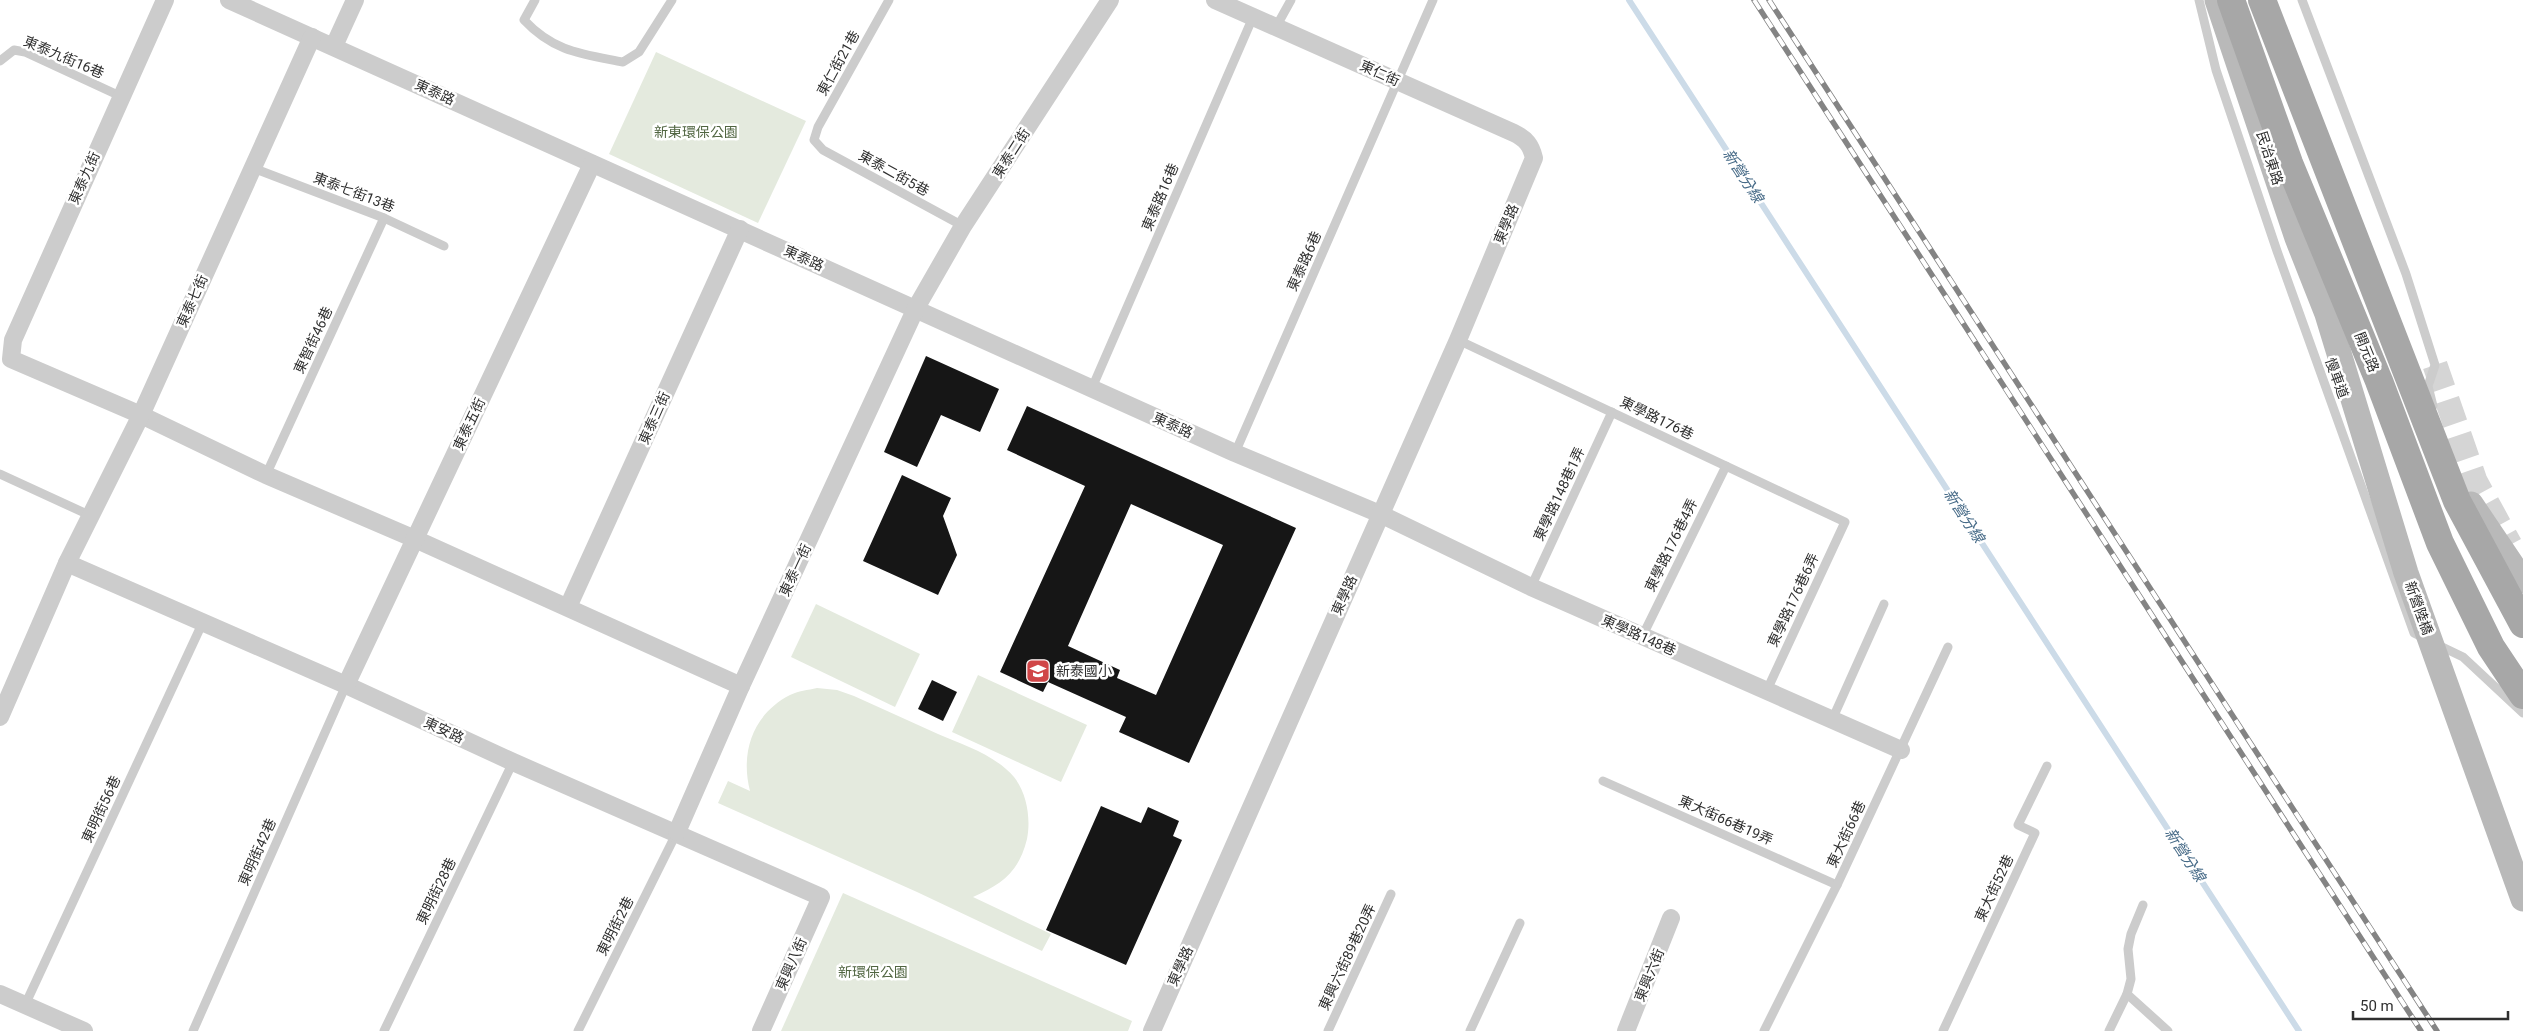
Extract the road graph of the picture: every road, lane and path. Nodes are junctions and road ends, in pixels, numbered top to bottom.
1 (165, 0) edge
2 (229, 0) edge
3 (355, 0) edge
4 (535, 0) edge
5 (672, 0) edge
6 (889, 0) edge
7 (1110, 0) edge
8 (1214, 0) edge
9 (1291, 0) edge
10 (1433, 0) edge
11 (2200, 0) edge
12 (2217, 0) edge
13 (2231, 0) edge
14 (2262, 0) edge
15 (2277, 0) edge
16 (2302, 0) edge
17 (1253, 17) junction
18 (1276, 27) junction
19 (312, 37) junction
20 (334, 46) junction
21 (0, 61) edge
22 (1398, 81) junction
23 (120, 96) junction
24 (814, 140) joint
25 (1534, 158) joint
26 (592, 164) junction
27 (253, 168) junction
28 (384, 218) junction
29 (964, 226) junction
30 (740, 229) junction
31 (444, 246) dead end
32 (916, 308) junction
33 (2327, 314) joint
34 (1458, 340) junction
35 (1092, 388) junction
36 (1612, 412) junction
37 (141, 415) junction
38 (2436, 415) dead end
39 (2438, 425) dead end
40 (1235, 453) junction
41 (1726, 466) junction
42 (0, 474) edge
43 (266, 475) junction
44 (2457, 501) junction
45 (1380, 514) junction
46 (88, 515) junction
47 (1845, 522) joint
48 (415, 539) junction
49 (66, 563) junction
50 (2523, 581) edge
51 (1532, 587) junction
52 (1884, 604) dead end
53 (568, 607) junction
54 (202, 624) junction
55 (2523, 624) edge
56 (2414, 633) junction
57 (1642, 637) junction
58 (1948, 647) dead end
59 (2446, 671) dead end
60 (346, 685) junction
61 (741, 686) junction
62 (1767, 690) junction
63 (2523, 695) edge
64 (2523, 713) edge
65 (0, 717) edge
66 (1832, 720) junction
67 (1901, 750) junction
68 (512, 762) junction
69 (2047, 766) dead end
70 (1603, 781) dead end
71 (677, 832) junction
72 (1837, 885) junction
73 (1391, 894) dead end
74 (821, 897) joint
75 (2523, 900) edge
76 (2144, 905) dead end
77 (1671, 918) dead end
78 (1520, 923) dead end
79 (0, 994) edge
80 (2127, 994) junction
81 (25, 1005) junction
82 (84, 1031) edge
83 (193, 1031) edge
84 (384, 1031) edge
85 (578, 1031) edge
86 (761, 1031) edge
87 (1152, 1031) edge
88 (1328, 1031) edge
89 (1470, 1031) edge
90 (1626, 1031) edge
91 (1764, 1031) edge
92 (1943, 1031) edge
93 (2109, 1031) edge
94 (2168, 1031) edge

1 - 23 street, 東泰九街
2 - 19 street, 東泰路
3 - 20 street
4 - 5 lane
6 - 24 lane, 東仁街21巷
7 - 29 street, 東泰二街
8 - 17 street, 東仁街
9 - 18 lane
10 - 22 lane, 東泰路6巷
11 - 56 lane, 慢車道
12 - 33 street, 民治東路
13 - 63 main road, 開元路
14 - 44 main road
15 - 50 street
16 - 38 lane
17 - 18 street, 東仁街
17 - 35 lane, 東泰路16巷
18 - 22 street, 東仁街
19 - 20 street, 東泰路
19 - 27 street, 東泰七街
20 - 26 street, 東泰路
21 - 23 lane, 東泰九街16巷
22 - 25 street, 東仁街
22 - 40 lane, 東泰路6巷
23 - 37 street, 東泰九街
24 - 29 lane, 東泰二街5巷
25 - 34 street, 東學路
26 - 30 street, 東泰路
26 - 48 street, 東泰五街
27 - 28 lane, 東泰七街13巷
27 - 37 street, 東泰七街
28 - 31 lane, 東泰七街13巷
28 - 43 lane, 東智街46巷
29 - 32 street, 東泰二街
30 - 32 street, 東泰路
30 - 53 street, 東泰三街
32 - 35 street, 東泰路
32 - 61 street, 東泰一街
33 - 75 street, 新營陸橋
34 - 36 lane, 東學路176巷
34 - 45 street, 東學路
35 - 40 street, 東泰路
36 - 41 lane, 東學路176巷
36 - 51 lane, 東學路148巷1弄
37 - 43 street
37 - 46 street, 東泰七街
39 - 44 lane
40 - 45 street, 東泰路
41 - 47 lane, 東學路176巷
41 - 57 lane, 東學路176巷4弄
42 - 46 lane
43 - 48 street
44 - 55 main road
45 - 51 street, 東學路148巷
45 - 87 street, 東學路
46 - 49 street, 東泰七街
47 - 62 lane, 東學路176巷6弄
48 - 53 street
48 - 60 street, 東泰五街
49 - 54 street, 東安路
49 - 65 street, 東泰七街
51 - 57 street, 東學路148巷
52 - 66 lane
53 - 61 street
54 - 60 street, 東安路
54 - 81 lane, 東明街56巷
56 - 59 street
56 - 64 lane
57 - 62 street, 東學路148巷
58 - 67 lane, 東大街66巷
60 - 68 street, 東安路
60 - 83 lane, 東明街42巷
61 - 71 street, 東泰一街
62 - 66 street, 東學路148巷
66 - 67 street, 東學路148巷
67 - 72 lane, 東大街66巷
68 - 71 street, 東安路
68 - 84 lane, 東明街28巷
69 - 92 lane, 東大街52巷
70 - 72 lane, 東大街66巷19弄
71 - 74 street, 東安路
71 - 85 lane, 東明街2巷
72 - 91 lane, 東大街66巷
73 - 88 lane, 東興六街89巷20弄
74 - 86 street, 東興八街
76 - 80 lane
77 - 90 street, 東興六街
78 - 89 lane
79 - 81 street
80 - 93 lane
80 - 94 lane
81 - 82 street

